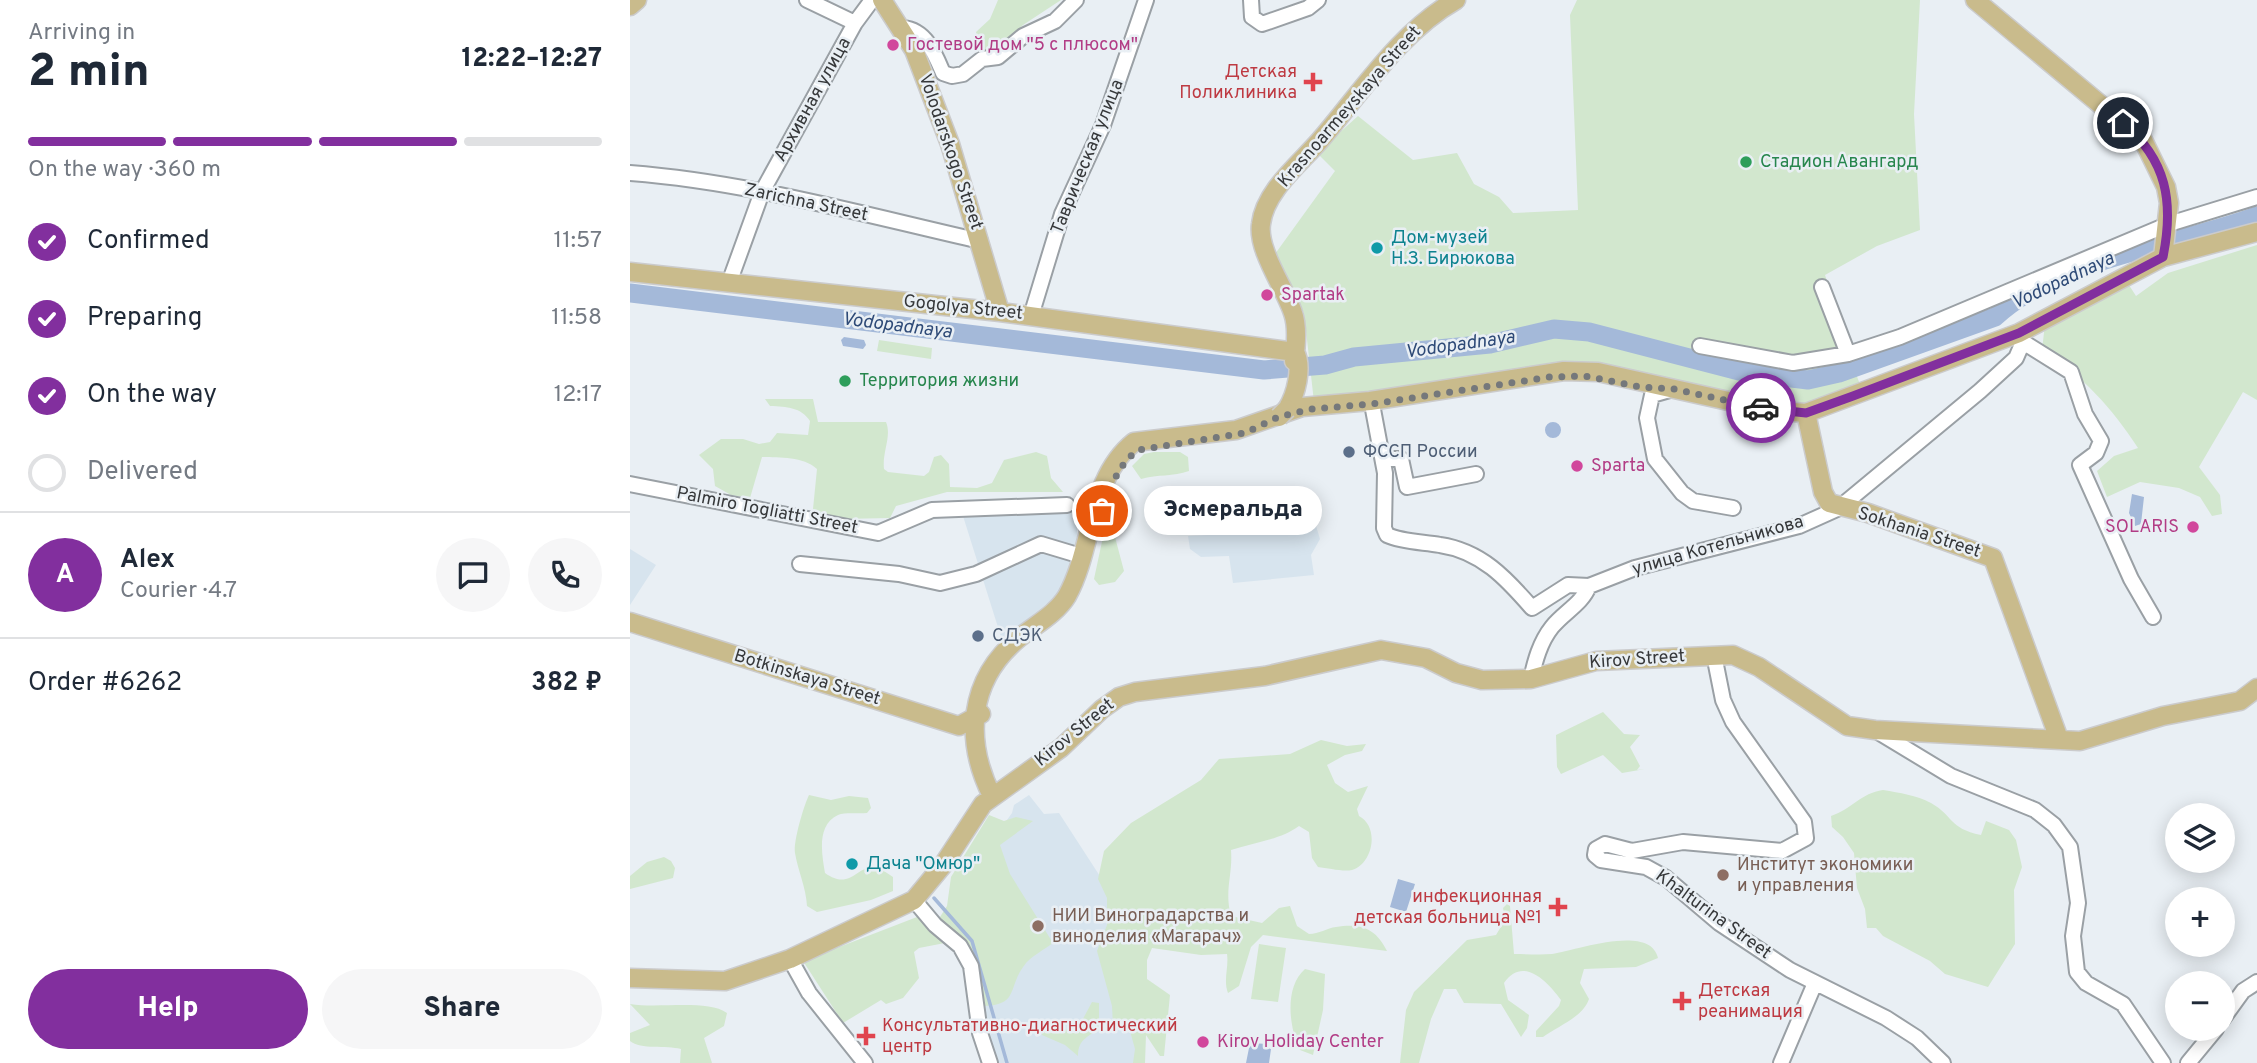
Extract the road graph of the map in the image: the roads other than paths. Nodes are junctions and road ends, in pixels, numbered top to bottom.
1 (637, 0) edge
2 (807, 0) edge
3 (873, 0) edge
4 (882, 0) edge
5 (1076, 0) edge
6 (1146, 0) edge
7 (1251, 0) edge
8 (1318, 0) edge
9 (1456, 0) edge
10 (1975, 0) edge
11 (630, 6) edge
12 (855, 23) junction
13 (903, 28) junction
14 (630, 173) edge
15 (762, 192) junction
16 (2257, 197) edge
17 (2169, 224) junction
18 (2257, 232) edge
19 (980, 241) junction
20 (2163, 257) junction
21 (630, 272) edge
22 (729, 282) junction
23 (1822, 287) dead end
24 (1000, 312) junction
25 (1031, 316) junction
26 (2021, 337) junction
27 (1700, 346) dead end
28 (1848, 354) junction
29 (1296, 359) junction
30 (1674, 389) junction
31 (1372, 404) junction
32 (1806, 413) junction
33 (1274, 416) junction
34 (1382, 459) junction
35 (1476, 474) dead end
36 (630, 484) edge
37 (1067, 506) dead end
38 (1733, 508) dead end
39 (1839, 508) junction
40 (1081, 556) junction
41 (800, 564) dead end
42 (1590, 586) junction
43 (2153, 617) dead end
44 (630, 622) edge
45 (1714, 655) junction
46 (1531, 679) junction
47 (2257, 688) edge
48 (972, 720) junction
49 (1875, 730) junction
50 (2059, 739) junction
51 (992, 796) junction
52 (917, 904) junction
53 (792, 962) junction
54 (630, 978) edge
55 (1815, 982) junction
56 (2257, 982) edge
57 (630, 988) edge
58 (2235, 1002) edge
59 (2206, 1041) edge
60 (865, 1063) edge
61 (990, 1063) edge
62 (1781, 1063) edge
63 (1943, 1063) edge
64 (2164, 1063) edge
65 (2188, 1063) edge

1 - 11 main road
2 - 12 street
3 - 12 street, Архивная улица
4 - 13 main road, Volodarskogo Street
5 - 13 street
6 - 25 street, Таврическая улица
7 - 8 street
9 - 29 main road, Krasnoarmeyskaya Street
10 - 17 main road
12 - 15 street, Архивная улица
13 - 19 main road, Volodarskogo Street
14 - 15 street, Zarichna Street
15 - 19 street, Zarichna Street
15 - 22 street, Архивная улица
16 - 17 street
17 - 20 main road
17 - 28 street
18 - 20 main road
19 - 24 main road, Volodarskogo Street
20 - 26 main road
21 - 22 main road, Gogolya Street
22 - 24 main road, Gogolya Street
23 - 28 street
24 - 25 main road, Gogolya Street
25 - 29 main road, Gogolya Street
26 - 32 main road
26 - 39 street, улица Котельникова
26 - 43 street
27 - 28 street
29 - 33 main road, Krasnoarmeyskaya Street
30 - 31 main road
30 - 32 main road
30 - 33 main road
30 - 38 street
31 - 33 main road
31 - 34 street
32 - 39 main road, Sokhania Street
33 - 40 main road
33 - 48 main road
34 - 35 street
34 - 42 street, улица Котельникова
36 - 37 street, Palmiro Togliatti Street
39 - 42 street, улица Котельникова
39 - 50 main road, Sokhania Street
40 - 41 street
40 - 48 main road
42 - 46 street
44 - 48 main road, Botkinskaya Street
45 - 46 main road, Kirov Street
45 - 49 main road, Kirov Street
45 - 55 street, Khalturina Street
46 - 51 main road, Kirov Street
47 - 50 main road, Kirov Street
48 - 51 main road
48 - 51 main road
49 - 50 main road, Kirov Street
49 - 64 street
51 - 52 main road, Kirov Street
52 - 53 main road, Kirov Street
52 - 61 street
53 - 54 main road, Kirov Street
53 - 57 main road, Kirov Street
53 - 60 street
55 - 62 street
55 - 63 street, Khalturina Street
56 - 58 street
59 - 65 street

